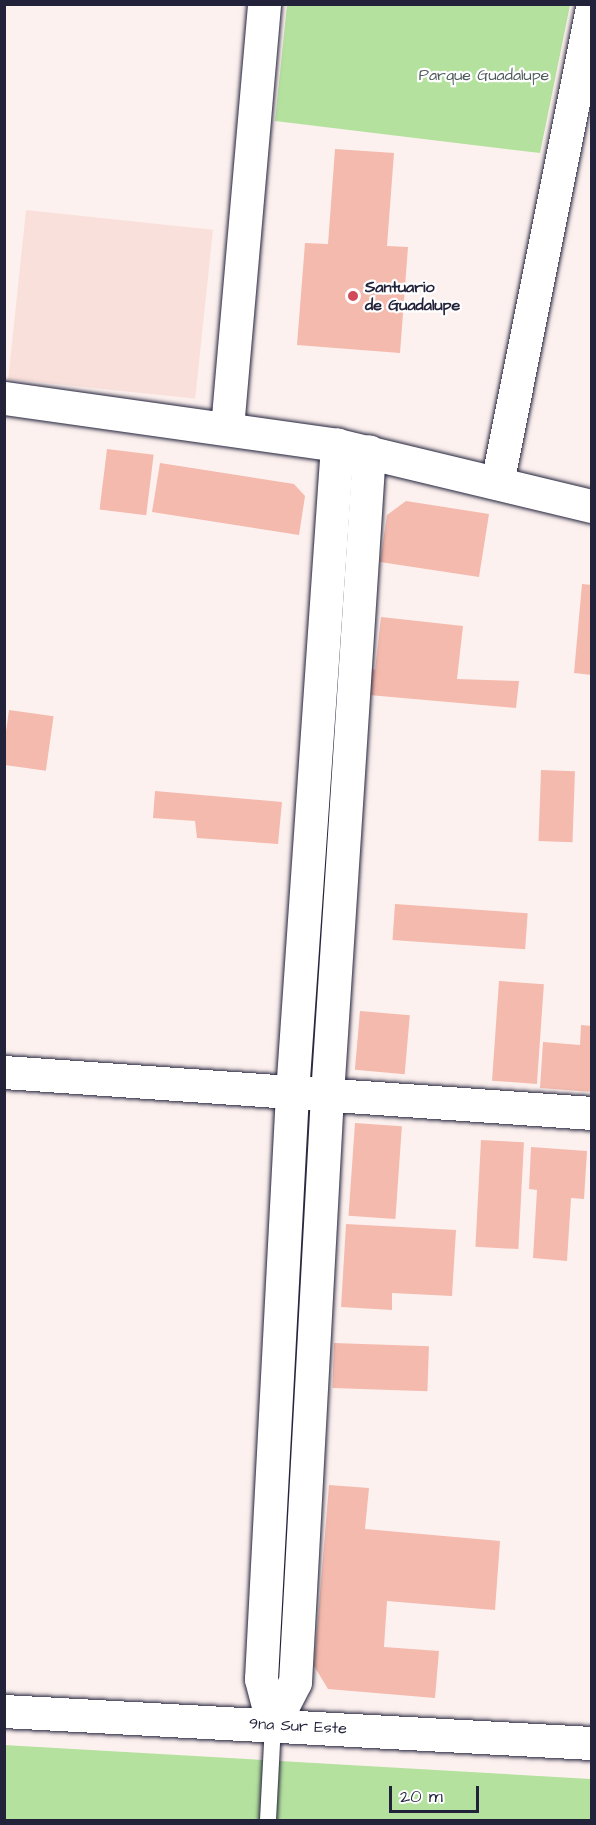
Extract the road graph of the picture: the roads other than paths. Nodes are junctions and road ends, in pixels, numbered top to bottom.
1 (264, 4) edge
2 (591, 7) edge
3 (4, 398) edge
4 (228, 428) junction
5 (337, 445) junction
6 (369, 451) junction
7 (497, 483) junction
8 (591, 506) edge
9 (4, 1072) edge
10 (292, 1093) junction
11 (327, 1095) junction
12 (591, 1113) edge
13 (4, 1711) edge
14 (273, 1725) junction
15 (591, 1743) edge
16 (268, 1821) edge

1 - 4 street
2 - 7 street
3 - 4 street
4 - 5 street
5 - 6 street
5 - 10 street
6 - 7 street
6 - 11 street
7 - 8 street
9 - 10 street
10 - 11 street
10 - 14 street
11 - 12 street
11 - 14 street
13 - 14 street, 9na Sur Este
14 - 15 street, 9na Sur Este
14 - 16 lane

